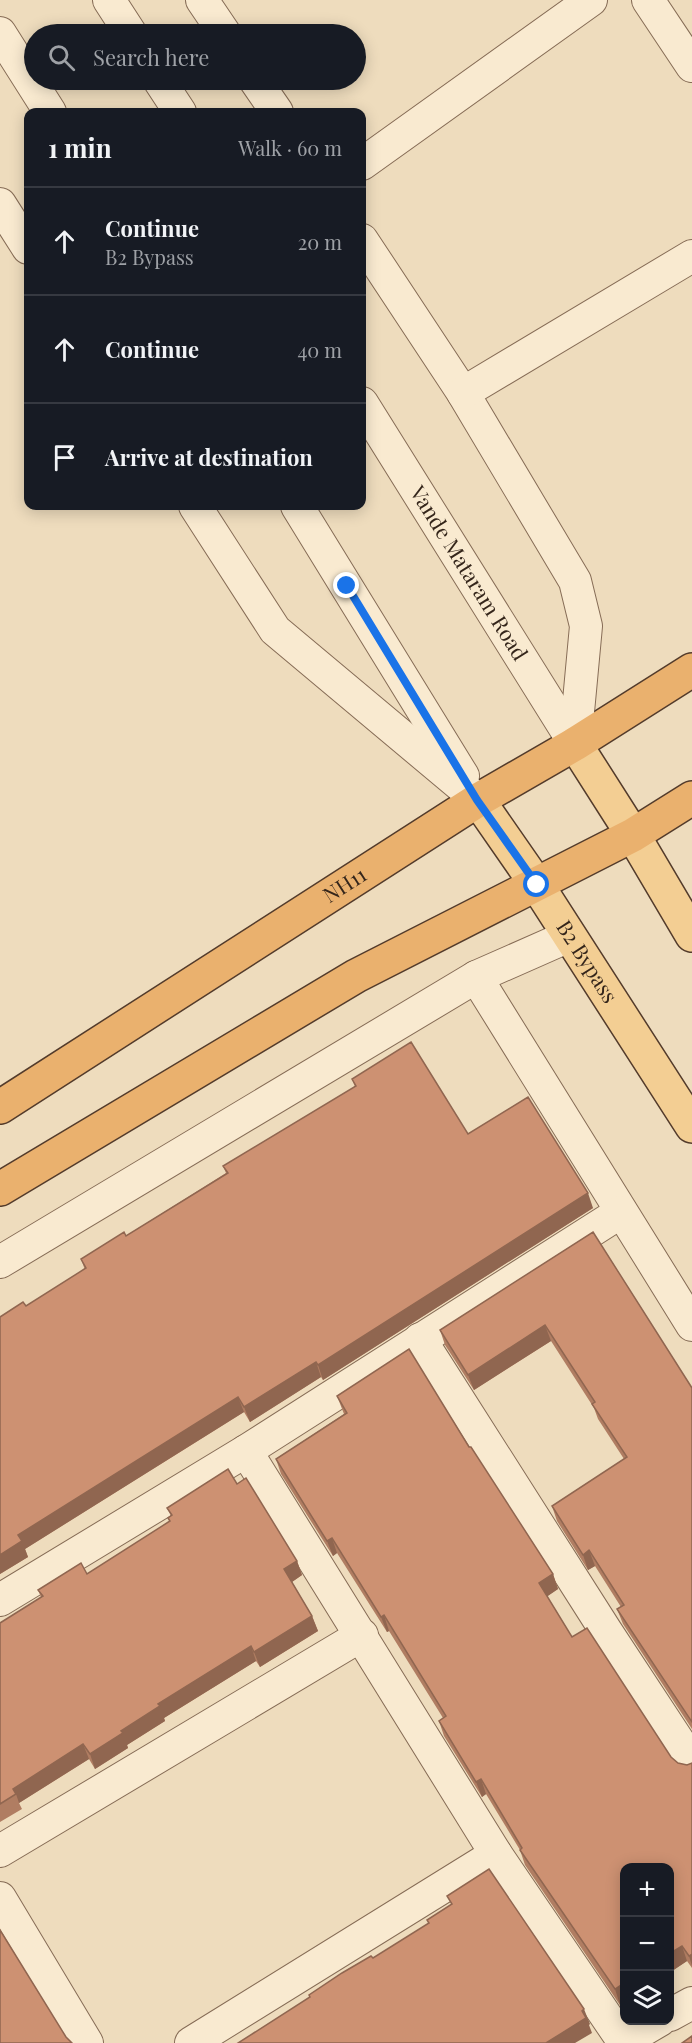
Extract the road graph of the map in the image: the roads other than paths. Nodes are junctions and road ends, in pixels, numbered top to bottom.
1 (109, 0) edge
2 (202, 0) edge
3 (591, 0) edge
4 (648, 0) edge
5 (125, 24) edge
6 (218, 24) edge
7 (0, 33) edge
8 (692, 66) edge
9 (24, 71) edge
10 (36, 90) edge
11 (166, 90) edge
12 (262, 90) edge
13 (47, 108) edge
14 (177, 108) edge
15 (274, 108) edge
16 (366, 161) edge
17 (0, 204) edge
18 (24, 242) edge
19 (366, 246) edge
20 (692, 256) edge
21 (464, 393) junction
22 (366, 409) edge
23 (198, 510) edge
24 (299, 510) edge
25 (692, 669) edge
26 (575, 744) junction
27 (692, 798) edge
28 (477, 800) junction
29 (633, 835) junction
30 (537, 885) junction
31 (692, 935) edge
32 (569, 936) junction
33 (476, 977) junction
34 (0, 1107) edge
35 (692, 1126) edge
36 (0, 1189) edge
37 (621, 1212) junction
38 (0, 1262) edge
39 (692, 1325) edge
40 (420, 1339) junction
41 (246, 1451) junction
42 (0, 1600) edge
43 (362, 1635) junction
44 (692, 1762) edge
45 (0, 1851) edge
46 (496, 1854) junction
47 (0, 1898) edge
48 (692, 2002) edge
49 (674, 2012) edge
50 (651, 2025) edge
51 (622, 2042) edge
52 (87, 2043) edge
53 (191, 2043) edge

1 - 5 street
2 - 6 street
3 - 16 street
4 - 8 street
7 - 9 street
10 - 13 street
11 - 14 street
12 - 15 street
17 - 18 street
19 - 21 street
20 - 21 street
21 - 26 street
22 - 26 street, Vande Mataram Road
23 - 28 street
24 - 28 street
25 - 26 highway, NH11
26 - 28 highway, NH11
26 - 29 main road
27 - 29 highway
28 - 30 main road, B2 Bypass
28 - 34 highway, NH11
29 - 30 highway
29 - 31 main road
30 - 32 main road, B2 Bypass
30 - 36 highway
32 - 33 street
32 - 35 main road, B2 Bypass
33 - 37 street
33 - 38 street
37 - 39 street
37 - 40 street
40 - 41 street
40 - 44 street
41 - 42 street
41 - 43 street
43 - 45 street
43 - 46 street
46 - 51 street
46 - 53 street
47 - 52 street
48 - 49 street
50 - 51 street

